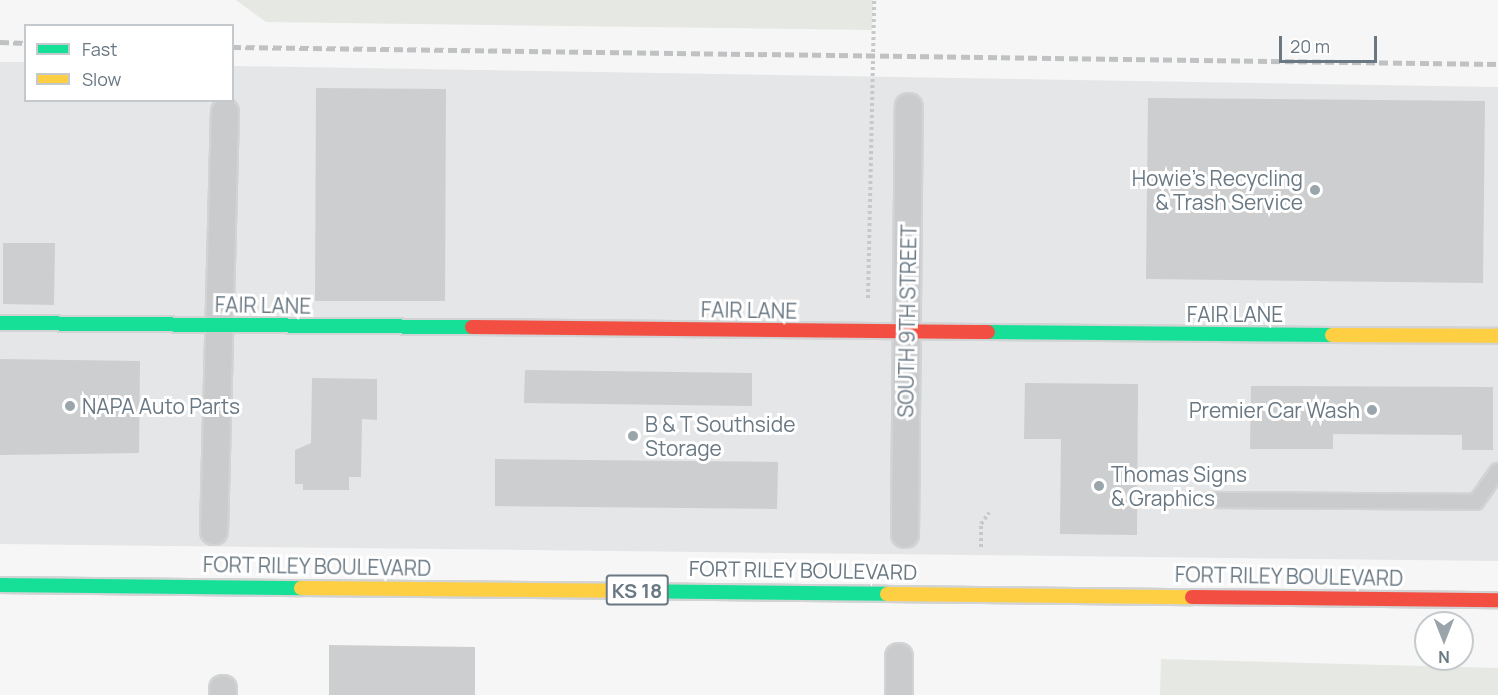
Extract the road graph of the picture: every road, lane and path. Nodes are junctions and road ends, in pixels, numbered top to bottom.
1 (874, 0) edge
2 (909, 107) dead end
3 (225, 112) dead end
4 (0, 323) edge
5 (220, 325) junction
6 (906, 333) junction
7 (1498, 336) edge
8 (1498, 471) edge
9 (1209, 500) dead end
10 (989, 513) dead end
11 (214, 531) dead end
12 (905, 534) dead end
13 (981, 547) dead end
14 (0, 585) edge
15 (1498, 600) edge
16 (899, 657) dead end
17 (898, 695) edge

1 - 6 path
2 - 6 street, SOUTH 9TH STREET
3 - 5 street
4 - 5 main road, FAIR LANE
5 - 6 main road, FAIR LANE
5 - 11 street
6 - 7 main road, FAIR LANE
6 - 12 street, SOUTH 9TH STREET
8 - 9 lane
10 - 13 path
14 - 15 main road, FORT RILEY BOULEVARD / KS 18
16 - 17 street

